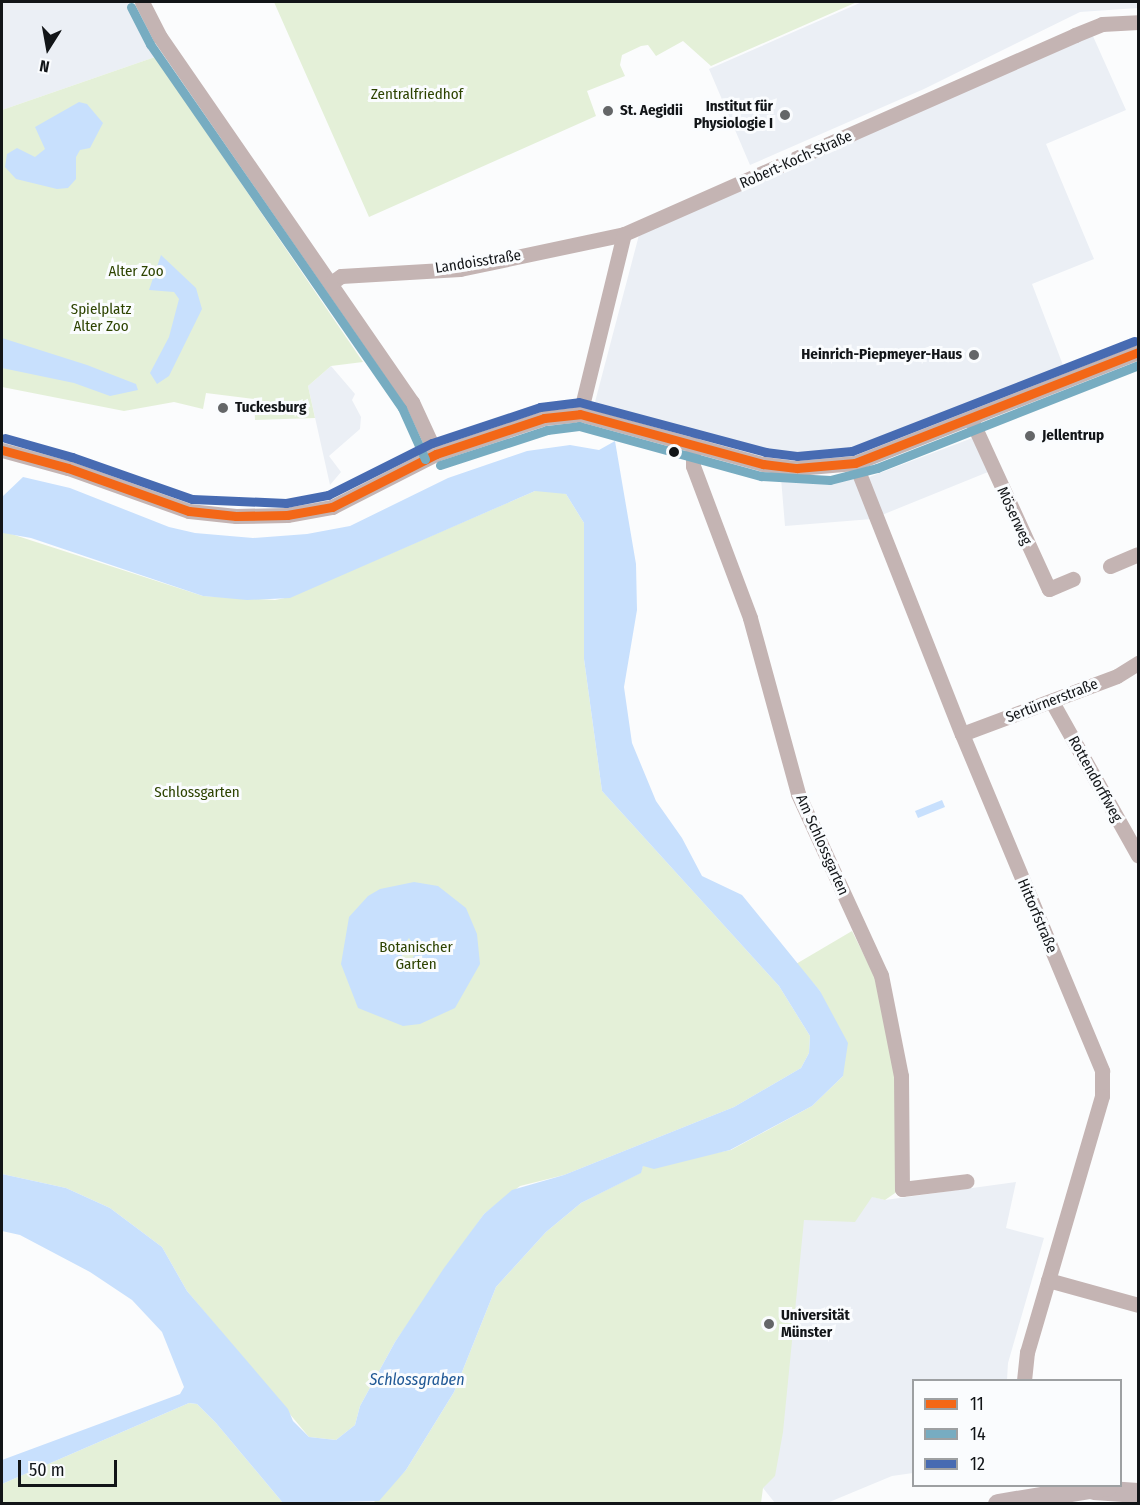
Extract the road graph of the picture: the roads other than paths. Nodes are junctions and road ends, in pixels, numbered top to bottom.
1 (142, 2) edge
2 (1138, 22) edge
3 (624, 234) junction
4 (331, 283) junction
5 (1138, 352) edge
6 (580, 414) junction
7 (971, 419) junction
8 (693, 444) junction
9 (2, 450) edge
10 (436, 454) junction
11 (855, 463) junction
12 (1138, 554) edge
13 (1110, 566) dead end
14 (1073, 579) dead end
15 (1138, 663) edge
16 (1052, 702) junction
17 (962, 734) junction
18 (1138, 855) edge
19 (967, 1180) dead end
20 (1048, 1280) junction
21 (1138, 1305) edge
22 (1024, 1379) edge
23 (1138, 1478) edge
24 (1122, 1482) edge
25 (1101, 1488) edge
26 (1034, 1492) edge
27 (1138, 1493) edge
28 (998, 1503) edge

1 - 4 street
2 - 3 street, Robert-Koch-Straße
3 - 4 street, Landoisstraße
3 - 6 street
4 - 10 street
5 - 7 street
6 - 8 street
6 - 10 street
7 - 11 street
7 - 14 street, Möserweg
8 - 11 street
8 - 19 street, Am Schlossgarten
9 - 10 street
11 - 17 street, Hittorfstraße
12 - 13 street
15 - 16 street, Sertürnerstraße
16 - 17 street, Sertürnerstraße
16 - 18 street, Rottendorffweg
17 - 20 street, Hittorfstraße
20 - 21 street
20 - 22 street, Hittorfstraße
23 - 24 main road
25 - 26 main road
25 - 27 main road
26 - 28 main road

